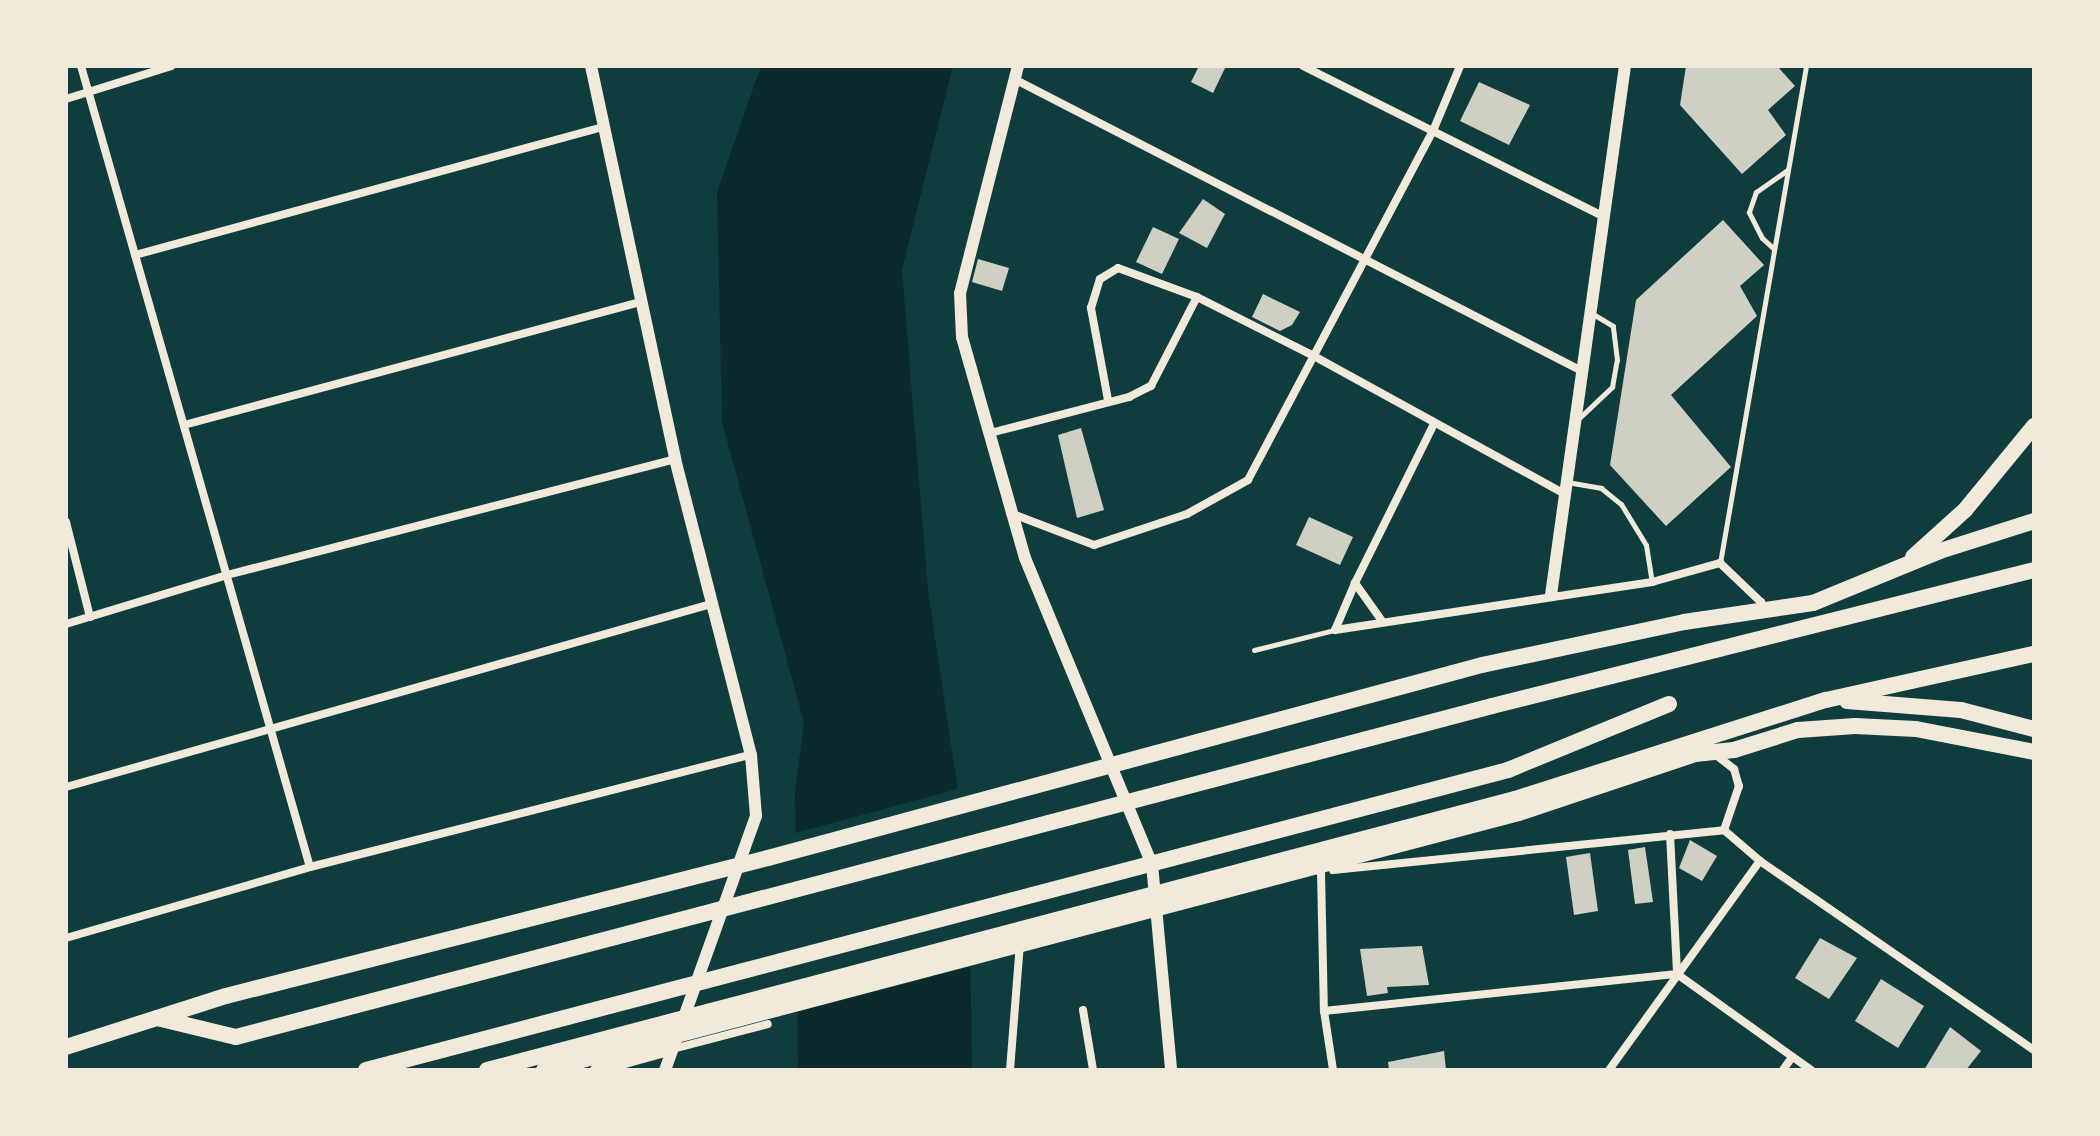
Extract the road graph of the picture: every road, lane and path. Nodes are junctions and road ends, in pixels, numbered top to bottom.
1 (81, 66) edge
2 (171, 66) edge
3 (591, 66) edge
4 (1018, 66) edge
5 (1303, 66) edge
6 (1460, 66) edge
7 (1625, 66) edge
8 (1806, 66) edge
9 (1014, 79) junction
10 (89, 91) junction
11 (66, 99) edge
12 (605, 126) junction
13 (1433, 131) junction
14 (1788, 169) junction
15 (1604, 217) junction
16 (1774, 249) junction
17 (135, 255) junction
18 (1367, 259) junction
19 (1197, 297) junction
20 (641, 302) junction
21 (1590, 312) junction
22 (1312, 355) junction
23 (1582, 371) junction
24 (1108, 400) junction
25 (1575, 422) junction
26 (1434, 424) junction
27 (184, 425) junction
28 (2034, 426) edge
29 (990, 433) junction
30 (675, 459) junction
31 (1566, 488) junction
32 (1009, 512) junction
33 (2034, 521) edge
34 (66, 522) edge
35 (1720, 563) junction
36 (1902, 567) junction
37 (2034, 570) edge
38 (227, 575) junction
39 (1652, 582) junction
40 (1355, 583) junction
41 (1551, 595) junction
42 (711, 604) junction
43 (1762, 613) junction
44 (90, 617) junction
45 (1382, 621) junction
46 (66, 624) edge
47 (1335, 630) junction
48 (1254, 650) dead end
49 (2034, 654) edge
50 (1826, 700) junction
51 (1666, 705) dead end
52 (2034, 729) edge
53 (271, 732) junction
54 (1712, 752) junction
55 (2034, 752) edge
56 (751, 755) junction
57 (66, 787) edge
58 (1517, 806) junction
59 (1724, 830) junction
60 (1670, 834) junction
61 (1760, 861) junction
62 (310, 867) junction
63 (1321, 872) junction
64 (1154, 911) junction
65 (66, 938) edge
66 (1677, 974) junction
67 (1083, 1010) dead end
68 (1324, 1011) junction
69 (157, 1018) junction
70 (768, 1024) dead end
71 (66, 1047) edge
72 (668, 1050) junction
73 (2034, 1050) edge
74 (1792, 1057) junction
75 (366, 1070) edge
76 (487, 1070) edge
77 (544, 1070) edge
78 (596, 1070) edge
79 (665, 1070) edge
80 (1010, 1070) edge
81 (1093, 1070) edge
82 (1171, 1070) edge
83 (1333, 1070) edge
84 (1609, 1070) edge
85 (1783, 1070) edge
86 (1811, 1070) edge

1 - 10 street
2 - 10 street
3 - 12 street
4 - 9 street
5 - 13 street
6 - 13 street
7 - 15 street
8 - 14 lane
9 - 18 street
9 - 29 street
10 - 11 street
10 - 17 street
12 - 17 street
12 - 20 street
13 - 15 street
13 - 18 street
14 - 16 lane
14 - 16 lane
15 - 21 street
16 - 35 lane
17 - 27 street
18 - 22 street
18 - 23 street
19 - 22 street
19 - 24 street
19 - 24 street
20 - 27 street
20 - 30 street
21 - 23 street
21 - 25 lane
22 - 26 street
22 - 32 street
23 - 25 street
24 - 29 street
25 - 31 street
26 - 31 street
26 - 40 street
27 - 38 street
28 - 36 main road
29 - 32 street
30 - 38 street
30 - 42 street
31 - 39 lane
31 - 41 street
32 - 64 street
33 - 36 main road
34 - 44 street
35 - 39 street
35 - 43 street
36 - 43 main road
37 - 69 main road
38 - 44 street
38 - 53 street
39 - 41 street
40 - 45 street
40 - 47 street
41 - 45 street
42 - 53 street
42 - 56 street
43 - 69 main road
44 - 46 street
45 - 47 street
47 - 48 lane
49 - 50 main road
50 - 52 main road
50 - 58 main road
51 - 75 main road
53 - 57 street
53 - 62 street
54 - 55 main road
54 - 58 main road
54 - 59 street
56 - 62 street
56 - 72 street
58 - 76 main road
58 - 77 main road
59 - 60 street
59 - 61 street
60 - 63 street
60 - 66 street
61 - 66 street
61 - 73 street
62 - 65 street
63 - 64 street
63 - 68 street
64 - 80 street
64 - 82 street
66 - 68 street
66 - 74 street
66 - 84 street
67 - 81 street
68 - 83 street
69 - 71 main road
70 - 72 street
72 - 78 street
72 - 79 street
74 - 85 street
74 - 86 street

